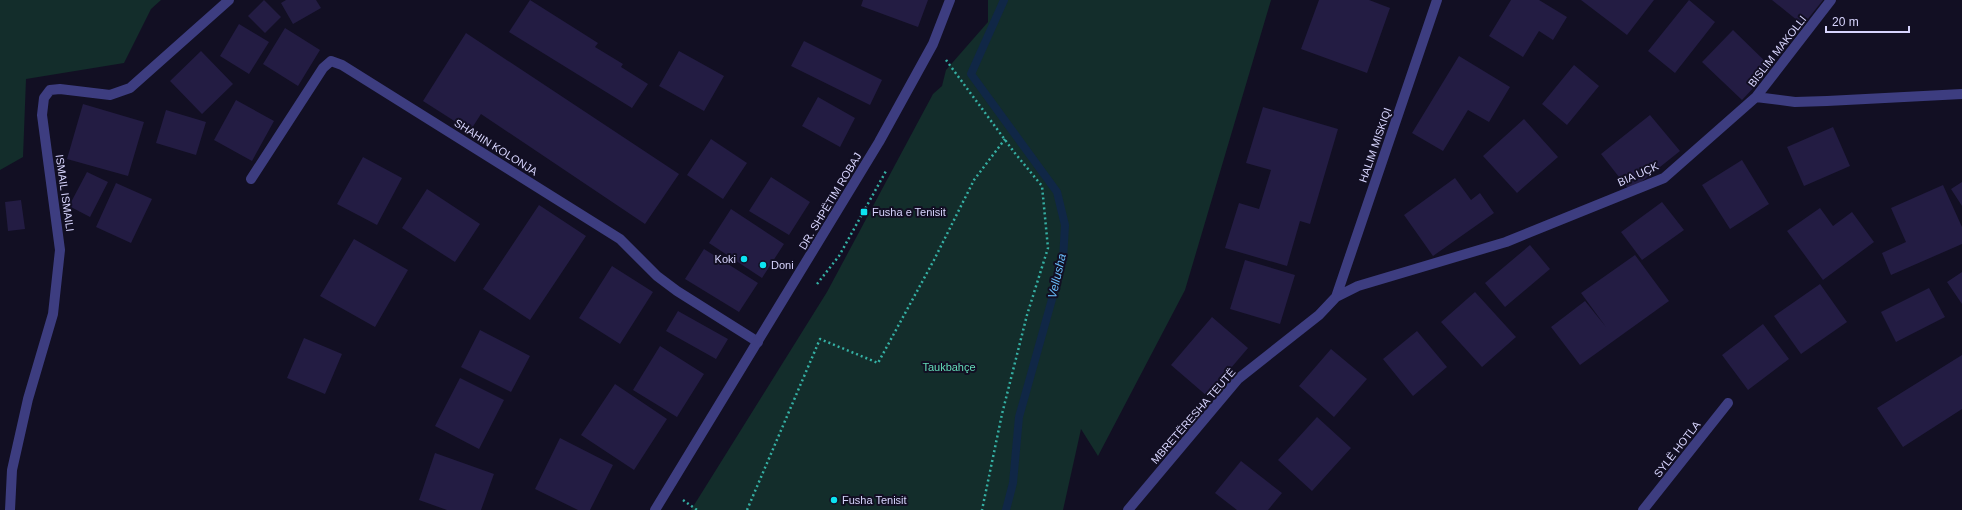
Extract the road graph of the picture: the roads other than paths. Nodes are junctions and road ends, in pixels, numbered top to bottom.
1 (229, 0) edge
2 (950, 0) edge
3 (1437, 0) edge
4 (1832, 0) edge
5 (1962, 94) edge
6 (1756, 97) junction
7 (251, 178) dead end
8 (1336, 297) junction
9 (758, 342) junction
10 (1728, 403) dead end
11 (10, 510) edge
12 (655, 510) edge
13 (1128, 510) edge
14 (1643, 510) edge

1 - 11 street, ISMAIL ISMAILI
2 - 9 street, DR. SHPËTIM ROBAJ
3 - 8 street, HALIM MISKIQI
4 - 6 street, BISLIM MAKOLLI
5 - 6 street
6 - 8 street, BIA UÇK
7 - 9 street, SHAHIN KOLONJA
8 - 13 street, MBRETËRESHA TEUTË
9 - 12 street, DR. SHPËTIM ROBAJ
10 - 14 street, SYLË HOTLA

